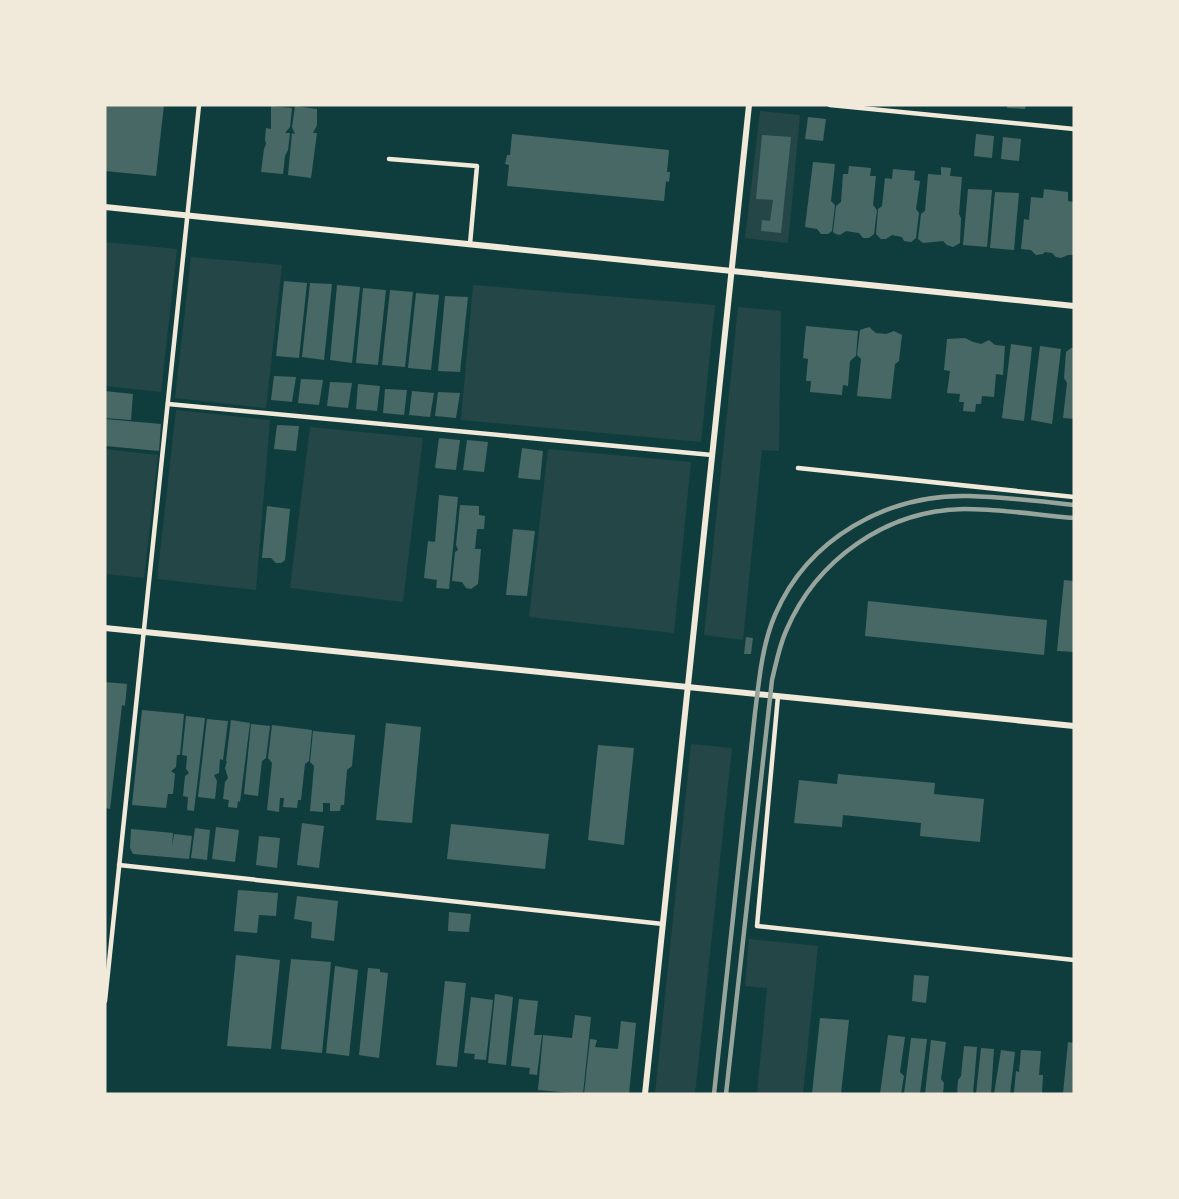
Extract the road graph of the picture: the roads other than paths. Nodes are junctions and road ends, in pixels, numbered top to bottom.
1 (199, 105) edge
2 (749, 105) edge
3 (830, 105) edge
4 (1074, 129) edge
5 (388, 159) dead end
6 (105, 207) edge
7 (187, 216) junction
8 (470, 244) junction
9 (731, 271) junction
10 (1074, 306) edge
11 (168, 404) junction
12 (712, 455) junction
13 (798, 468) dead end
14 (1074, 497) edge
15 (105, 628) edge
16 (144, 632) junction
17 (688, 686) junction
18 (778, 696) junction
19 (1074, 726) edge
20 (119, 865) junction
21 (663, 924) junction
22 (1074, 960) edge
23 (105, 1001) edge
24 (645, 1094) edge

1 - 7 lane
2 - 9 street
3 - 4 lane
5 - 8 lane
6 - 7 street
7 - 8 street
7 - 11 lane
8 - 9 street
9 - 10 street
9 - 12 street
11 - 12 lane
11 - 16 lane
12 - 17 street
13 - 14 lane
15 - 16 street
16 - 17 street
16 - 20 lane
17 - 18 street
17 - 21 street
18 - 19 street
18 - 22 lane
20 - 21 lane
20 - 23 lane
21 - 24 street

